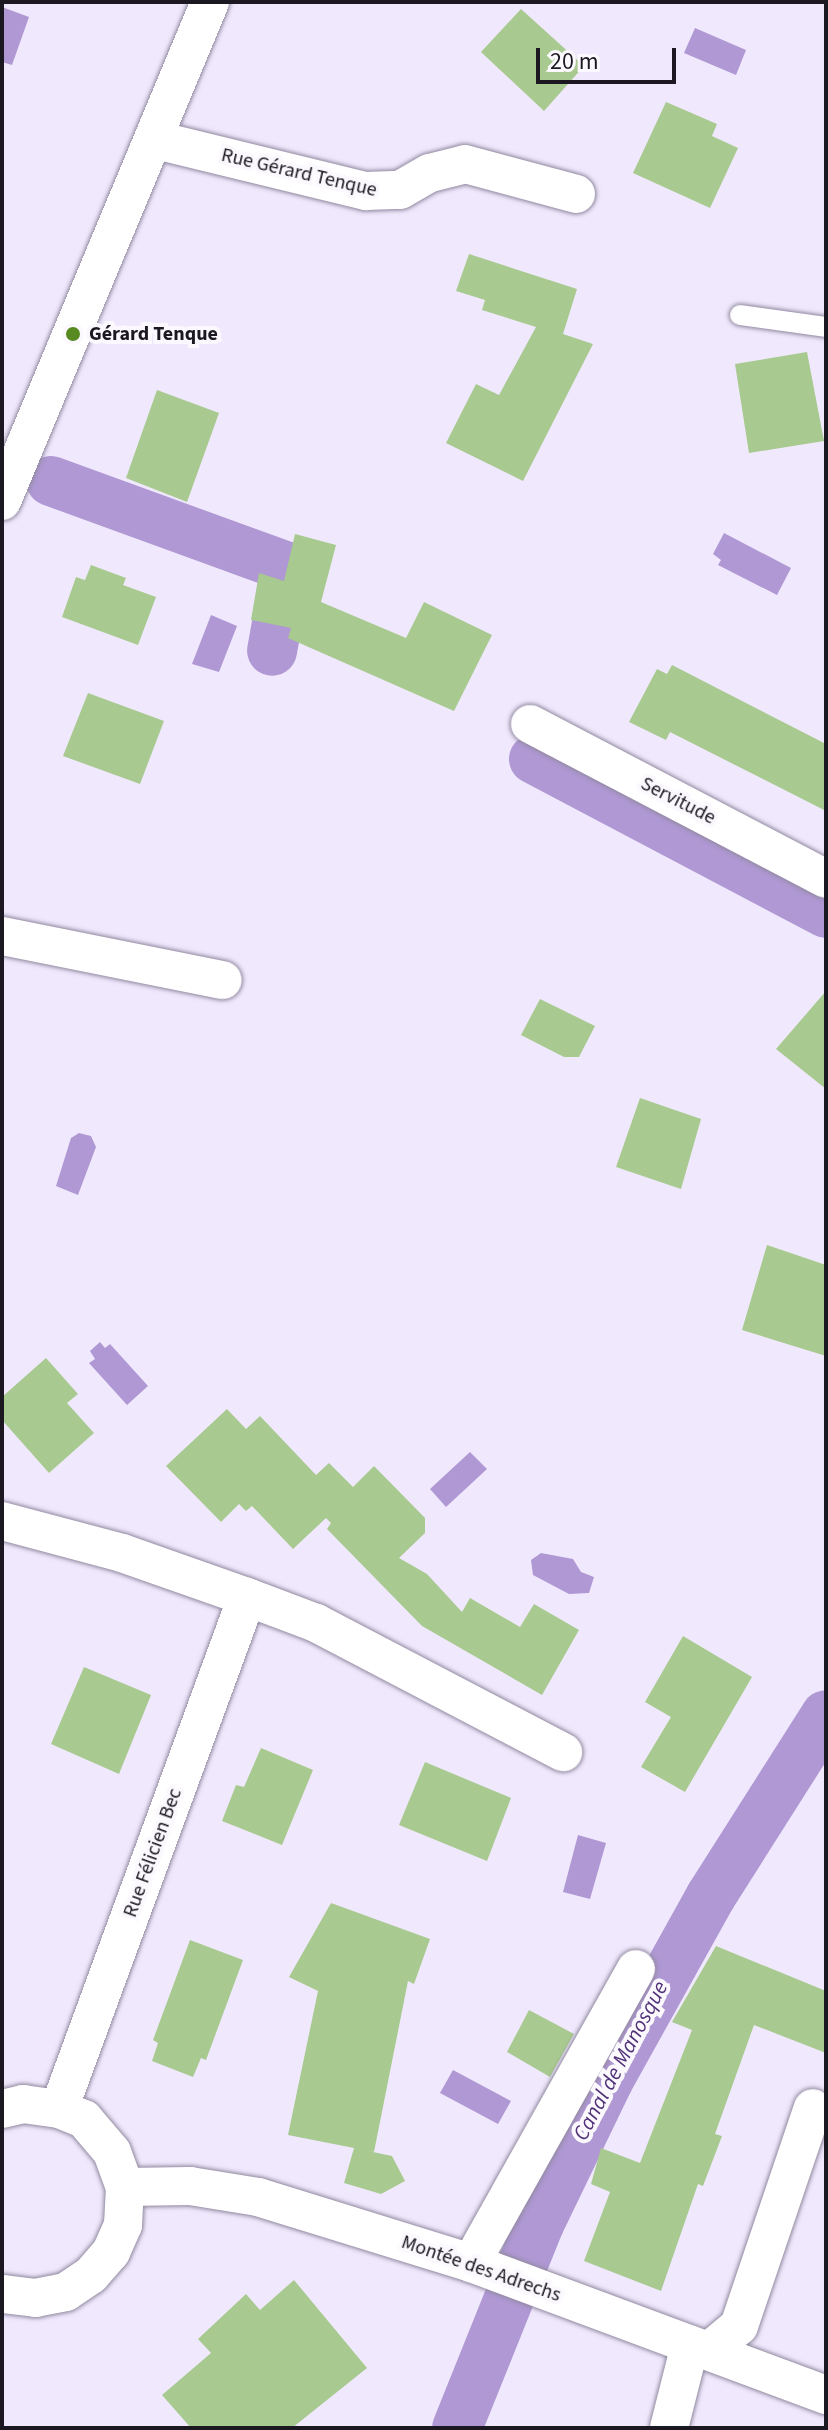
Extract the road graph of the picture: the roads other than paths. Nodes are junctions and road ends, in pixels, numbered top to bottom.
1 (210, 2) edge
2 (156, 140) junction
3 (576, 194) dead end
4 (740, 315) dead end
5 (826, 327) edge
6 (2, 501) edge
7 (530, 724) dead end
8 (826, 879) edge
9 (2, 936) edge
10 (223, 980) dead end
11 (2, 1521) edge
12 (247, 1597) junction
13 (563, 1752) dead end
14 (636, 1969) dead end
15 (813, 2108) dead end
16 (2, 2109) edge
17 (59, 2109) junction
18 (125, 2187) junction
19 (479, 2266) junction
20 (2, 2294) edge
21 (700, 2348) junction
22 (826, 2395) edge
23 (669, 2428) edge

1 - 2 street
2 - 3 street, Rue Gérard Tenque
2 - 6 street
4 - 5 lane
7 - 8 street, Servitude
9 - 10 street
11 - 12 street
12 - 13 street
12 - 17 street, Rue Félicien Bec
14 - 19 street
15 - 21 street
16 - 17 street
17 - 18 street
18 - 19 street, Montée des Adrechs
18 - 20 street
19 - 21 street, Montée des Adrechs
21 - 22 street, Montée des Adrechs
21 - 23 street

